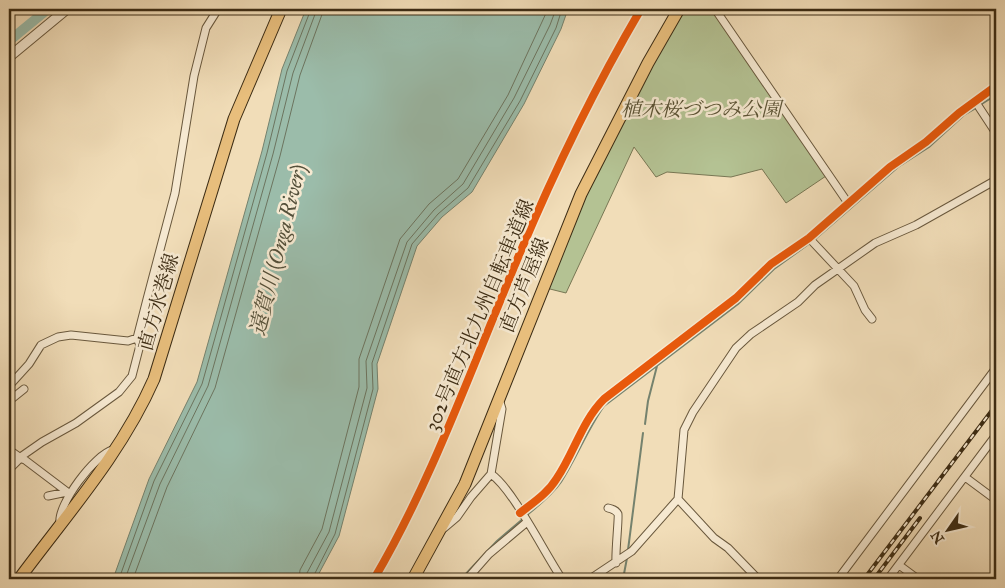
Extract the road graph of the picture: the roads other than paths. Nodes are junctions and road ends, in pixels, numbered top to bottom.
1 (67, 9) edge
2 (218, 9) edge
3 (280, 9) edge
4 (679, 9) edge
5 (715, 9) edge
6 (9, 57) edge
7 (996, 86) edge
8 (975, 101) junction
9 (996, 133) edge
10 (996, 180) edge
11 (848, 203) junction
12 (809, 238) junction
13 (839, 268) junction
14 (872, 319) dead end
15 (137, 338) junction
16 (996, 368) edge
17 (9, 386) edge
18 (24, 389) dead end
19 (499, 398) junction
20 (9, 401) edge
21 (996, 435) edge
22 (116, 450) junction
23 (9, 451) edge
24 (19, 458) junction
25 (9, 468) edge
26 (491, 474) junction
27 (965, 477) junction
28 (68, 493) junction
29 (48, 496) dead end
30 (678, 499) junction
31 (996, 500) edge
32 (608, 508) dead end
33 (521, 513) junction
34 (526, 522) junction
35 (60, 525) junction
36 (442, 530) junction
37 (616, 563) junction
38 (899, 565) junction
39 (19, 579) edge
40 (413, 579) edge
41 (467, 579) edge
42 (562, 579) edge
43 (590, 579) edge
44 (758, 579) edge
45 (838, 579) edge
46 (888, 579) edge
47 (918, 579) edge

1 - 6 street
2 - 15 street
3 - 22 main road, 直方水巻線
4 - 19 main road, 直方芦屋線
5 - 11 street
7 - 8 street
8 - 9 street
8 - 11 street
10 - 13 street
11 - 12 street
12 - 13 street
12 - 33 street
13 - 14 street
13 - 30 street
15 - 17 street
15 - 24 street
16 - 45 street
18 - 20 street
19 - 26 street
19 - 36 main road, 直方芦屋線
21 - 27 street
22 - 28 street
22 - 35 main road, 直方水巻線
23 - 24 street
24 - 25 street
24 - 28 street
26 - 33 street
26 - 36 street
27 - 31 street
27 - 38 street
28 - 29 street
28 - 35 street
30 - 37 street
30 - 44 street
32 - 37 street
33 - 34 street
34 - 41 street
34 - 42 street
35 - 39 main road, 直方水巻線
36 - 40 main road, 直方芦屋線
37 - 43 street
38 - 46 street
38 - 47 street

